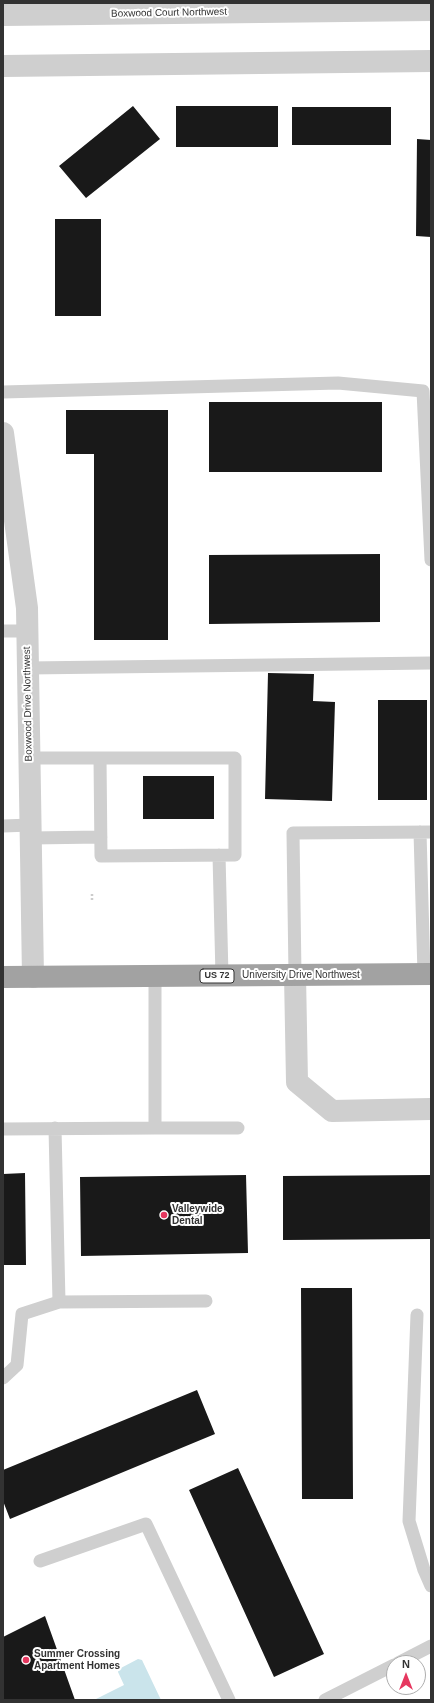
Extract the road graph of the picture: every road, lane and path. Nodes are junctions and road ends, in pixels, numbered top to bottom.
1 (431, 10) edge
2 (3, 15) edge
3 (431, 61) edge
4 (3, 66) edge
5 (3, 392) edge
6 (3, 433) edge
7 (431, 560) edge
8 (3, 631) edge
9 (27, 631) junction
10 (431, 663) edge
11 (28, 668) junction
12 (29, 758) junction
13 (100, 758) junction
14 (3, 826) edge
15 (31, 832) junction
16 (425, 832) edge
17 (101, 837) junction
18 (219, 855) junction
19 (92, 894) dead end
20 (92, 900) dead end
21 (428, 974) edge
22 (295, 975) junction
23 (155, 976) junction
24 (222, 976) junction
25 (3, 977) edge
26 (33, 977) junction
27 (431, 1109) edge
28 (55, 1128) junction
29 (155, 1128) junction
30 (238, 1128) dead end
31 (3, 1129) edge
32 (206, 1301) dead end
33 (59, 1302) junction
34 (417, 1315) dead end
35 (3, 1378) edge
36 (40, 1561) dead end
37 (431, 1586) edge
38 (431, 1646) edge
39 (414, 1655) edge
40 (386, 1669) edge
41 (229, 1700) edge
42 (325, 1700) edge

1 - 2 street, Boxwood Court Northwest
3 - 4 street
5 - 7 lane
6 - 9 street, Boxwood Drive Northwest
8 - 9 lane
9 - 11 street, Boxwood Drive Northwest
10 - 11 lane
11 - 12 street, Boxwood Drive Northwest
12 - 13 lane
12 - 15 street, Boxwood Drive Northwest
13 - 17 lane
13 - 18 lane
14 - 15 lane
15 - 17 lane
15 - 26 street, Boxwood Drive Northwest
16 - 21 lane
16 - 22 lane
17 - 18 lane
18 - 24 lane
19 - 20 path
21 - 22 highway, University Drive Northwest / US 72
22 - 24 highway, University Drive Northwest / US 72
22 - 27 street
23 - 24 highway, University Drive Northwest / US 72
23 - 26 highway, University Drive Northwest / US 72
23 - 29 lane
25 - 26 highway, University Drive Northwest / US 72
28 - 29 lane
28 - 31 lane
28 - 33 lane
29 - 30 lane
32 - 33 lane
33 - 35 lane
34 - 37 lane
36 - 41 lane
38 - 39 lane
40 - 42 lane

